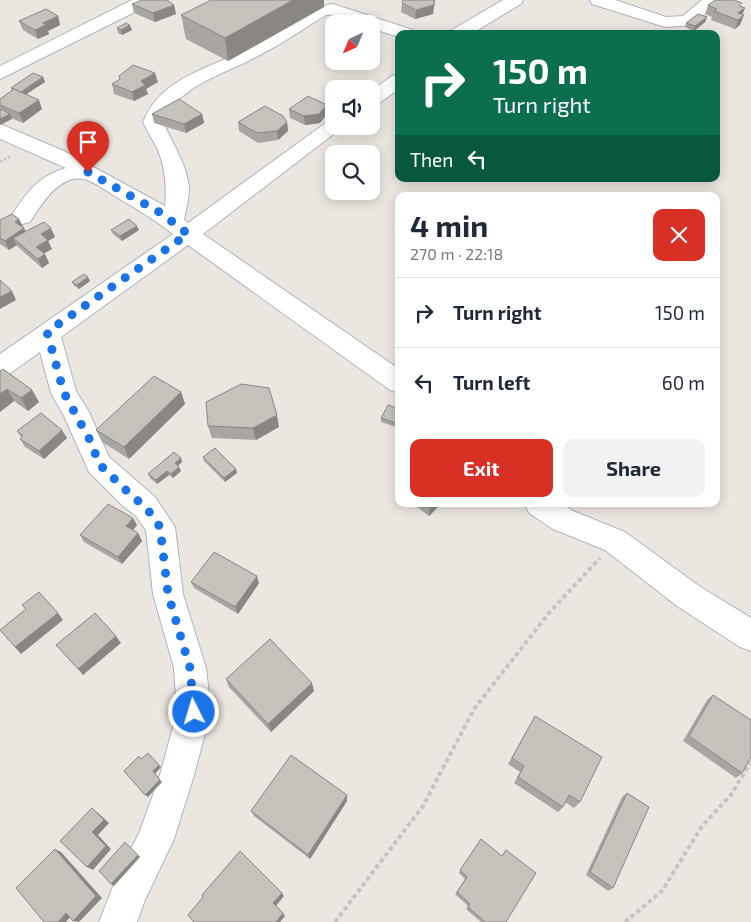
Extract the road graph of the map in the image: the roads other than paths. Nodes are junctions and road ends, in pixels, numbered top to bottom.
1 (145, 0) edge
2 (515, 0) edge
3 (598, 0) edge
4 (712, 0) edge
5 (395, 30) edge
6 (465, 30) edge
7 (0, 73) edge
8 (395, 83) edge
9 (380, 94) edge
10 (0, 130) edge
11 (325, 132) edge
12 (88, 172) junction
13 (22, 217) dead end
14 (180, 228) junction
15 (47, 332) junction
16 (0, 366) edge
17 (395, 380) edge
18 (544, 507) edge
19 (751, 636) edge
20 (118, 922) edge

1 - 7 street
2 - 6 street
3 - 4 street
5 - 14 street
8 - 9 street
10 - 12 street
11 - 14 street
12 - 13 street
12 - 14 street
14 - 15 street
14 - 17 street
15 - 16 street
15 - 20 street
18 - 19 street

